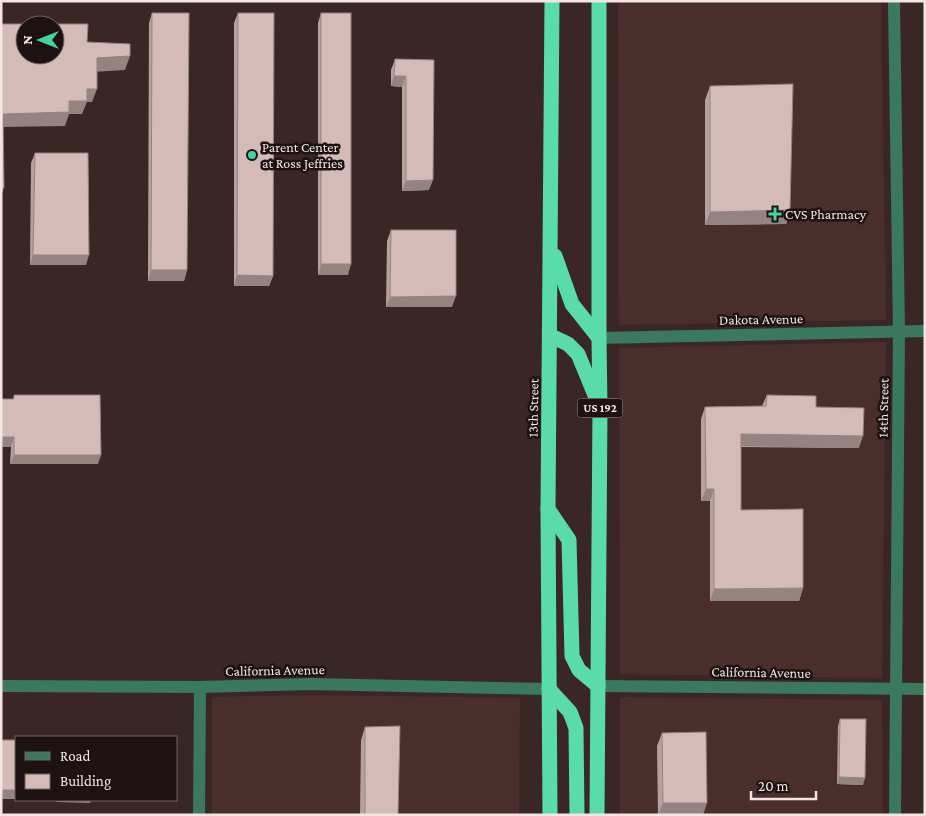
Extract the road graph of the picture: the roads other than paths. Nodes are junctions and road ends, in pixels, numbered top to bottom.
1 (552, 1) edge
2 (599, 1) edge
3 (894, 1) edge
4 (551, 245) junction
5 (899, 331) junction
6 (925, 331) edge
7 (551, 336) junction
8 (599, 338) junction
9 (600, 408) junction
10 (548, 509) junction
11 (1, 686) edge
12 (598, 686) junction
13 (200, 687) junction
14 (549, 688) junction
15 (895, 689) junction
16 (925, 689) edge
17 (199, 815) edge
18 (550, 815) edge
19 (577, 815) edge
20 (597, 815) edge
21 (895, 815) edge

1 - 4 highway, 13th Street
2 - 8 highway, US 192
3 - 5 street, 14th Street
4 - 7 highway, 13th Street
4 - 8 highway
5 - 6 street, Dakota Avenue
5 - 8 street, Dakota Avenue
5 - 15 street, 14th Street
7 - 9 highway
7 - 10 highway, 13th Street
8 - 9 highway, US 192
9 - 12 highway, US 192
10 - 12 highway
10 - 14 highway, 13th Street
11 - 13 street, California Avenue
12 - 15 street, California Avenue
12 - 20 highway, US 192
13 - 14 street, California Avenue
13 - 17 street
14 - 18 highway, 13th Street
14 - 19 highway
15 - 16 street, California Avenue
15 - 21 street, 14th Street

